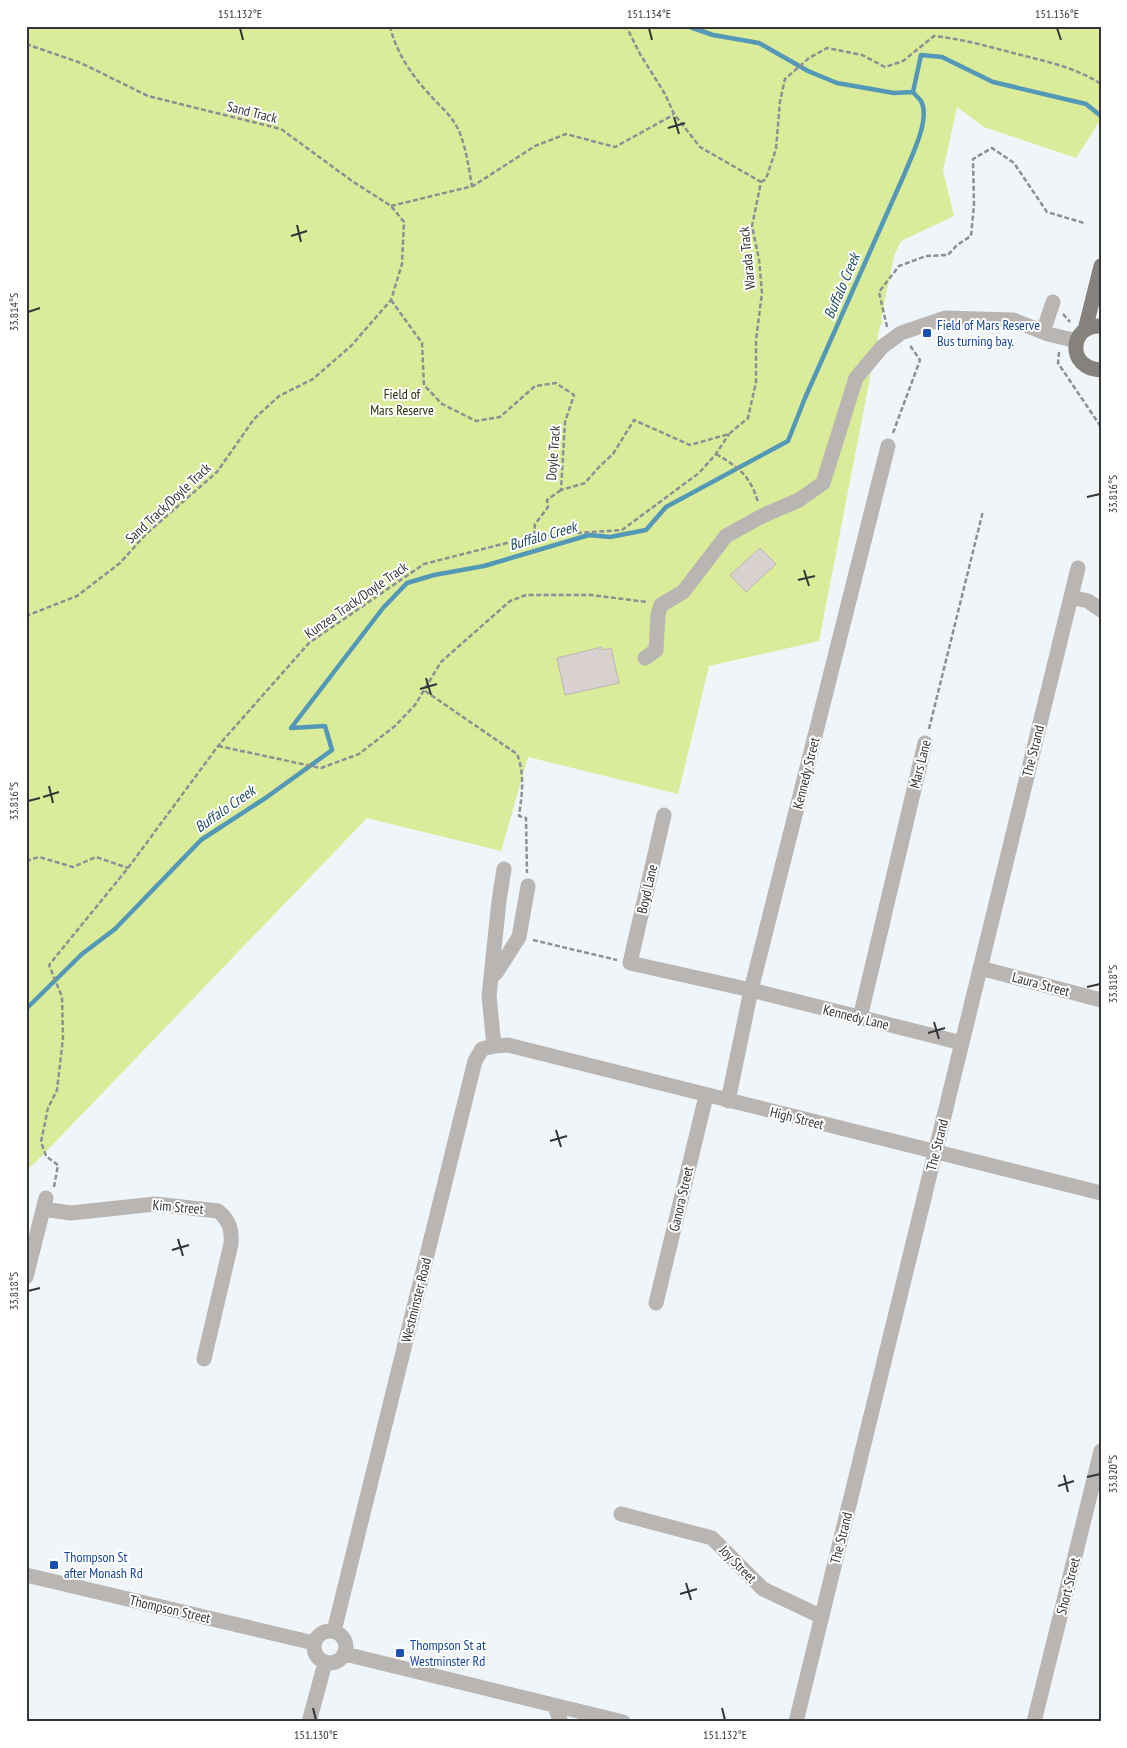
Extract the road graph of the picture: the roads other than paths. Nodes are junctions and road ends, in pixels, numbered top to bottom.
1 (1101, 266) edge
2 (1053, 302) dead end
3 (1101, 326) edge
4 (1043, 332) junction
5 (1081, 335) junction
6 (1101, 370) edge
7 (888, 446) road end
8 (1078, 568) dead end
9 (1071, 597) junction
10 (1101, 610) edge
11 (645, 658) dead end
12 (925, 743) road end
13 (664, 815) dead end
14 (504, 869) dead end
15 (528, 886) road end
16 (980, 968) junction
17 (491, 977) junction
18 (751, 990) junction
19 (1101, 1000) edge
20 (860, 1018) junction
21 (962, 1043) junction
22 (494, 1046) junction
23 (706, 1096) junction
24 (728, 1100) junction
25 (935, 1153) junction
26 (1101, 1193) edge
27 (26, 1277) edge
28 (656, 1303) dead end
29 (204, 1359) dead end
30 (1101, 1451) edge
31 (621, 1514) dead end
32 (26, 1576) edge
33 (822, 1617) junction
34 (334, 1631) junction
35 (314, 1643) junction
36 (345, 1654) junction
37 (325, 1663) junction
38 (554, 1705) junction
39 (309, 1722) edge
40 (561, 1722) edge
41 (623, 1722) edge
42 (796, 1722) edge
43 (1034, 1722) edge

1 - 5 main road
2 - 4 street
3 - 5 main road
4 - 5 street
4 - 11 street
5 - 6 main road
7 - 18 street, Kennedy Street
8 - 9 street, The Strand
9 - 10 street
9 - 16 street, The Strand
12 - 20 street, Mars Lane
13 - 18 street, Boyd Lane
14 - 17 street
15 - 17 street
16 - 19 street, Laura Street
16 - 21 street, The Strand
17 - 22 street
18 - 20 street, Kennedy Lane
18 - 24 street, Kennedy Street
20 - 21 street, Kennedy Lane
21 - 25 street, The Strand
22 - 23 street, High Street
22 - 34 street, Westminster Road
23 - 24 street, High Street
23 - 28 street, Ganora Street
24 - 25 street, High Street
25 - 26 street, High Street
25 - 33 street, The Strand
27 - 29 street, Kim Street
30 - 43 street, Short Street
31 - 33 street, Joy Street
32 - 35 street, Thompson Street
33 - 42 street, The Strand
34 - 35 street
34 - 36 street
35 - 37 street
36 - 37 street
36 - 38 street
37 - 39 street
38 - 40 street
38 - 41 street

